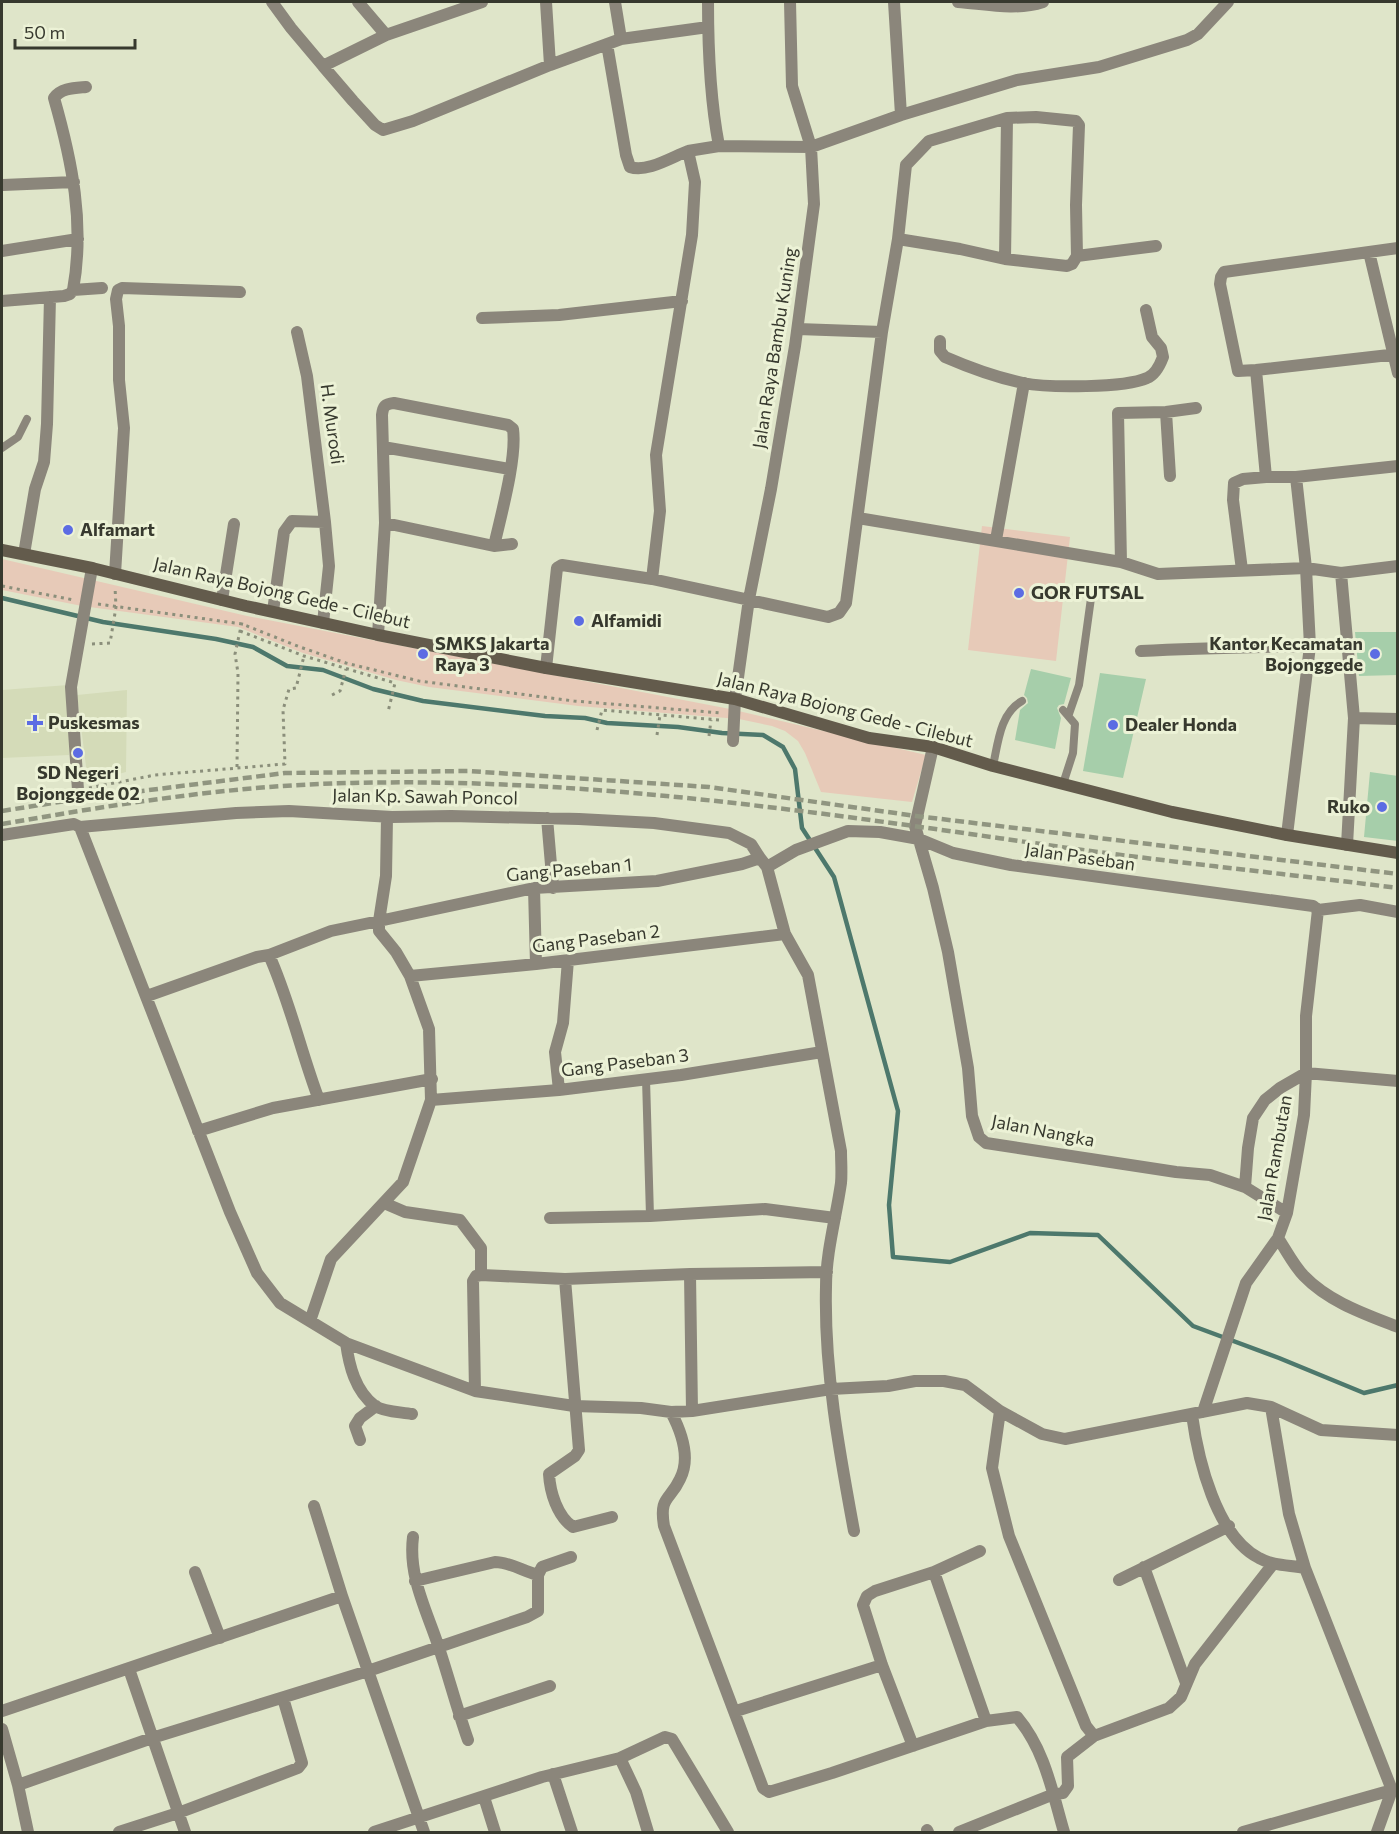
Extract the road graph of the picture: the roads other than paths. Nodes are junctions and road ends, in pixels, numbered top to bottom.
1 (272, 2) edge
2 (358, 2) edge
3 (482, 2) edge
4 (546, 2) edge
5 (615, 2) edge
6 (708, 2) edge
7 (790, 2) edge
8 (894, 2) edge
9 (958, 2) edge
10 (1043, 2) edge
11 (1228, 2) edge
12 (708, 27) junction
13 (386, 35) junction
14 (621, 39) junction
15 (607, 44) junction
16 (550, 64) junction
17 (323, 66) junction
18 (86, 87) dead end
19 (901, 115) junction
20 (1007, 117) junction
21 (719, 146) junction
22 (811, 147) junction
23 (689, 157) junction
24 (74, 182) junction
25 (3, 185) dead end
26 (78, 239) junction
27 (898, 239) junction
28 (1156, 246) dead end
29 (1398, 248) edge
30 (2, 251) edge
31 (1369, 252) junction
32 (1077, 256) junction
33 (1005, 259) junction
34 (102, 288) dead end
35 (73, 290) junction
36 (240, 292) dead end
37 (50, 297) junction
38 (2, 301) edge
39 (682, 301) junction
40 (1146, 310) dead end
41 (482, 318) dead end
42 (798, 329) junction
43 (297, 332) dead end
44 (882, 332) junction
45 (940, 341) dead end
46 (1395, 354) edge
47 (1256, 370) junction
48 (1398, 373) edge
49 (1024, 383) junction
50 (1196, 408) dead end
51 (1166, 412) junction
52 (27, 419) dead end
53 (383, 447) junction
54 (2, 448) edge
55 (1398, 466) edge
56 (510, 469) junction
57 (1170, 476) dead end
58 (1266, 477) junction
59 (1296, 477) junction
60 (858, 518) junction
61 (325, 522) junction
62 (386, 523) junction
63 (234, 524) dead end
64 (996, 540) junction
65 (512, 544) dead end
66 (494, 546) junction
67 (2, 550) edge
68 (24, 554) junction
69 (1121, 562) junction
70 (1398, 566) edge
71 (92, 568) junction
72 (1306, 568) junction
73 (1242, 570) junction
74 (1341, 573) junction
75 (115, 574) junction
76 (652, 579) junction
77 (1092, 591) dead end
78 (749, 599) junction
79 (222, 600) junction
80 (273, 611) junction
81 (323, 623) junction
82 (378, 635) junction
83 (1310, 646) junction
84 (1141, 651) dead end
85 (546, 668) junction
86 (735, 699) junction
87 (1022, 701) dead end
88 (1354, 718) junction
89 (1398, 719) edge
90 (733, 741) dead end
91 (933, 747) junction
92 (993, 766) junction
93 (1063, 784) junction
94 (78, 790) road end
95 (387, 817) junction
96 (547, 818) junction
97 (80, 827) junction
98 (2, 835) edge
99 (1287, 835) junction
100 (919, 838) junction
101 (1347, 845) junction
102 (1398, 852) edge
103 (763, 863) junction
104 (534, 888) junction
105 (553, 888) junction
106 (1318, 909) junction
107 (1398, 912) edge
108 (379, 921) junction
109 (785, 934) junction
110 (269, 955) junction
111 (568, 960) junction
112 (536, 964) junction
113 (410, 976) junction
114 (147, 996) junction
115 (822, 1052) junction
116 (1306, 1073) junction
117 (432, 1079) junction
118 (646, 1079) junction
119 (1398, 1081) edge
120 (559, 1090) junction
121 (319, 1100) junction
122 (431, 1100) junction
123 (198, 1131) junction
124 (1245, 1187) junction
125 (384, 1203) junction
126 (1287, 1213) junction
127 (650, 1216) junction
128 (550, 1218) dead end
129 (835, 1218) junction
130 (1278, 1238) junction
131 (827, 1272) junction
132 (690, 1274) junction
133 (481, 1275) junction
134 (565, 1279) junction
135 (310, 1321) junction
136 (1398, 1327) edge
137 (346, 1343) junction
138 (831, 1389) junction
139 (475, 1391) junction
140 (376, 1406) junction
141 (574, 1406) junction
142 (1271, 1407) junction
143 (692, 1411) junction
144 (1000, 1411) junction
145 (671, 1412) junction
146 (412, 1414) dead end
147 (1197, 1414) junction
148 (1398, 1435) edge
149 (360, 1440) dead end
150 (314, 1506) dead end
151 (612, 1516) dead end
152 (1229, 1526) junction
153 (854, 1531) dead end
154 (413, 1537) dead end
155 (980, 1551) dead end
156 (571, 1557) dead end
157 (1273, 1564) junction
158 (1144, 1567) junction
159 (1305, 1568) junction
160 (195, 1572) dead end
161 (934, 1572) junction
162 (538, 1575) junction
163 (1119, 1580) dead end
164 (415, 1581) junction
165 (342, 1596) junction
166 (220, 1638) junction
167 (438, 1645) junction
168 (882, 1665) junction
169 (129, 1669) junction
170 (368, 1671) junction
171 (1186, 1683) junction
172 (550, 1686) dead end
173 (283, 1698) junction
174 (2, 1711) edge
175 (735, 1711) junction
176 (459, 1716) junction
177 (986, 1721) junction
178 (2, 1729) edge
179 (1094, 1736) junction
180 (152, 1738) junction
181 (468, 1740) dead end
182 (913, 1746) junction
183 (620, 1758) junction
184 (553, 1774) junction
185 (18, 1785) junction
186 (1395, 1790) edge
187 (1054, 1794) junction
188 (484, 1797) junction
189 (178, 1813) junction
190 (419, 1818) junction
191 (28, 1833) edge
192 (118, 1833) edge
193 (185, 1833) edge
194 (374, 1833) edge
195 (424, 1833) edge
196 (495, 1833) edge
197 (572, 1833) edge
198 (648, 1833) edge
199 (728, 1833) edge
200 (958, 1833) edge
201 (1064, 1833) edge
202 (1243, 1833) edge
203 (1377, 1833) edge

1 - 17 street
2 - 13 street
3 - 13 street
4 - 16 street
5 - 14 street
6 - 12 street
7 - 22 street, Jalan Raya Bambu Kuning
8 - 19 street
9 - 10 street
11 - 19 street
12 - 14 street
12 - 21 street
13 - 17 street
14 - 15 street
15 - 16 street
15 - 23 street
16 - 17 street
18 - 24 street
19 - 22 street
20 - 27 street
20 - 32 street
20 - 33 street
21 - 22 street
21 - 23 street
22 - 42 street, Jalan Raya Bambu Kuning
23 - 39 street
24 - 25 street
24 - 26 street
26 - 30 street
26 - 35 street
27 - 33 street
27 - 44 street
28 - 32 street
29 - 31 street
31 - 46 street
31 - 47 street
32 - 33 street
34 - 35 street
35 - 37 street
36 - 75 street
37 - 38 street
37 - 68 street
39 - 41 street
39 - 76 street
40 - 49 street
42 - 44 street
42 - 78 street, Jalan Raya Bambu Kuning
43 - 61 street, H. Murodi
44 - 60 street
45 - 49 street
46 - 47 street
46 - 48 street
47 - 58 street
49 - 64 street
50 - 51 street
51 - 57 street
51 - 69 street
52 - 54 lane
53 - 56 street
53 - 56 street
53 - 62 street
55 - 59 street
56 - 66 street
58 - 59 street
58 - 73 street
59 - 72 street
60 - 64 street
60 - 78 street
61 - 80 street
61 - 81 street, H. Murodi
62 - 66 street
62 - 82 street
63 - 79 street
64 - 69 street
65 - 66 street
67 - 68 main road, Jalan Raya Bojong Gede - Cilebut
68 - 71 main road, Jalan Raya Bojong Gede - Cilebut
69 - 73 street
70 - 74 street
71 - 75 main road, Jalan Raya Bojong Gede - Cilebut
71 - 94 street
72 - 73 street
72 - 74 street
72 - 83 street
74 - 88 street
75 - 79 main road, Jalan Raya Bojong Gede - Cilebut
76 - 78 street
76 - 85 street
77 - 93 lane
78 - 86 street, Jalan Raya Bambu Kuning
79 - 80 main road, Jalan Raya Bojong Gede - Cilebut
80 - 81 main road, Jalan Raya Bojong Gede - Cilebut
81 - 82 main road, Jalan Raya Bojong Gede - Cilebut
82 - 85 main road, Jalan Raya Bojong Gede - Cilebut
83 - 84 street
83 - 99 street
85 - 86 main road, Jalan Raya Bojong Gede - Cilebut
86 - 90 street, Jalan Raya Bambu Kuning
86 - 91 main road, Jalan Raya Bojong Gede - Cilebut
87 - 92 lane
88 - 89 street
88 - 101 street
91 - 92 main road, Jalan Raya Bojong Gede - Cilebut
91 - 100 street, Jalan Nangka
92 - 93 main road, Jalan Raya Bojong Gede - Cilebut
93 - 99 main road, Jalan Raya Bojong Gede - Cilebut
95 - 96 street, Jalan Kp. Sawah Poncol
95 - 97 street, Jalan Kp. Sawah Poncol
95 - 108 street
96 - 103 street, Jalan Kp. Sawah Poncol
96 - 105 street
97 - 98 street, Jalan Kp. Sawah Poncol
97 - 114 street
99 - 101 main road, Jalan Raya Bojong Gede - Cilebut
100 - 103 street, Jalan Paseban
100 - 106 street, Jalan Paseban
100 - 124 street, Jalan Nangka
101 - 102 main road, Jalan Raya Bojong Gede - Cilebut
103 - 105 street, Gang Paseban 1
103 - 109 street
104 - 105 street, Gang Paseban 1
104 - 108 street, Gang Paseban 1
104 - 112 street
106 - 107 street, Jalan Paseban
106 - 116 street, Jalan Rambutan
108 - 110 street, Gang Paseban 1
108 - 113 street
109 - 111 street, Gang Paseban 2
109 - 115 street
110 - 114 street, Gang Paseban 1
110 - 121 street
111 - 112 street, Gang Paseban 2
111 - 120 street
112 - 113 street, Gang Paseban 2
113 - 117 street
114 - 123 street
115 - 118 street, Gang Paseban 3
115 - 129 street
116 - 119 street, Jalan Rambutan
116 - 124 street
116 - 126 street, Jalan Rambutan
117 - 121 street
117 - 122 street
118 - 120 street, Gang Paseban 3
118 - 127 lane
120 - 122 street, Gang Paseban 3
121 - 123 street
122 - 125 street
123 - 135 street
124 - 126 street, Jalan Nangka
125 - 133 street
125 - 135 street
126 - 130 street, Jalan Rambutan
127 - 128 street
127 - 129 street
129 - 131 street
130 - 136 street
130 - 147 street, Jalan Rambutan
131 - 132 street
131 - 138 street
132 - 134 street
132 - 143 street
133 - 134 street
133 - 139 street
134 - 141 street
135 - 137 street
137 - 139 street
137 - 140 street
138 - 143 street
138 - 144 street
138 - 153 street
139 - 141 street
140 - 146 street
140 - 149 street
141 - 145 street
141 - 151 street
142 - 147 street
142 - 148 street
142 - 159 street
143 - 145 street
144 - 147 street
144 - 179 street
145 - 175 street
147 - 152 street
150 - 165 street
152 - 157 street
152 - 158 street
154 - 164 street
155 - 161 street
156 - 162 street
157 - 159 street
157 - 171 street
158 - 163 street
158 - 171 street
159 - 186 street
160 - 166 street
161 - 168 street
161 - 177 street
162 - 164 street
162 - 167 street
164 - 167 street
165 - 166 street
165 - 170 street
166 - 169 street
167 - 170 street
167 - 176 street
168 - 175 street
168 - 182 street
169 - 174 street
169 - 180 street
170 - 173 street
170 - 190 street
171 - 179 street
172 - 176 street
173 - 180 street
173 - 189 street
175 - 182 street
176 - 181 street
177 - 182 street
177 - 187 street
178 - 185 street
179 - 187 street
180 - 185 street
180 - 189 street
183 - 184 street
183 - 198 street
183 - 199 street
184 - 188 street
184 - 197 street
185 - 191 street
186 - 202 street
186 - 203 street
187 - 200 street
187 - 201 street
188 - 190 street
188 - 196 street
189 - 192 street
189 - 193 street
190 - 194 street
190 - 195 street

